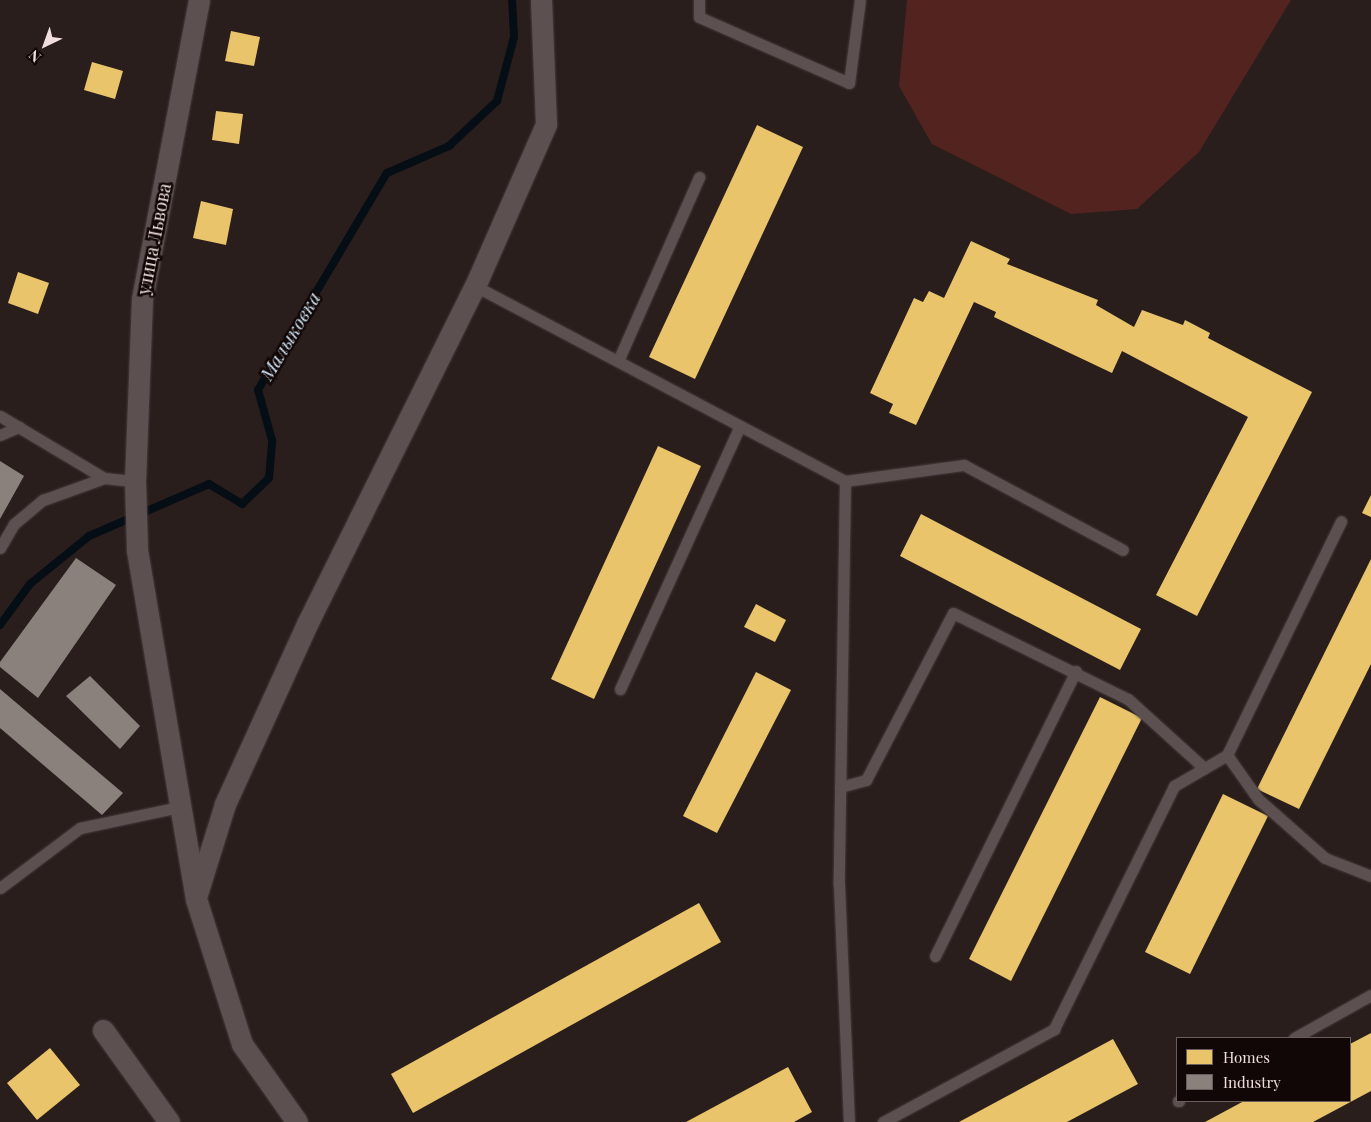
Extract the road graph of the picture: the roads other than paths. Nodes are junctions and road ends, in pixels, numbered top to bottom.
1 (199, 0) edge
2 (541, 0) edge
3 (699, 0) edge
4 (860, 0) edge
5 (699, 177) dead end
6 (475, 286) junction
7 (618, 361) junction
8 (0, 416) edge
9 (740, 426) junction
10 (18, 427) junction
11 (0, 435) edge
12 (104, 478) junction
13 (135, 481) junction
14 (845, 481) junction
15 (1341, 521) dead end
16 (0, 548) edge
17 (1123, 550) dead end
18 (1076, 671) junction
19 (620, 689) dead end
20 (1227, 755) junction
21 (1204, 768) junction
22 (840, 787) junction
23 (180, 807) junction
24 (1371, 876) edge
25 (0, 888) edge
26 (196, 899) junction
27 (935, 956) dead end
28 (1371, 994) edge
29 (103, 1030) dead end
30 (1296, 1037) edge
31 (169, 1122) edge
32 (296, 1122) edge
33 (849, 1122) edge
34 (882, 1122) edge

1 - 13 street, улица Львова
2 - 6 street
3 - 4 lane
5 - 7 lane
6 - 7 lane
6 - 26 street
7 - 9 lane
8 - 10 lane
9 - 14 lane
9 - 19 lane
10 - 11 lane
10 - 12 lane
12 - 13 lane
12 - 16 lane
13 - 23 street, улица Львова
14 - 17 lane
14 - 22 lane
15 - 20 lane
18 - 21 lane
18 - 22 lane
18 - 27 lane
20 - 21 lane
20 - 24 lane
21 - 34 lane
22 - 33 lane
23 - 25 lane
23 - 26 street, улица Львова
26 - 32 street, улица Львова
28 - 30 lane
29 - 31 street

